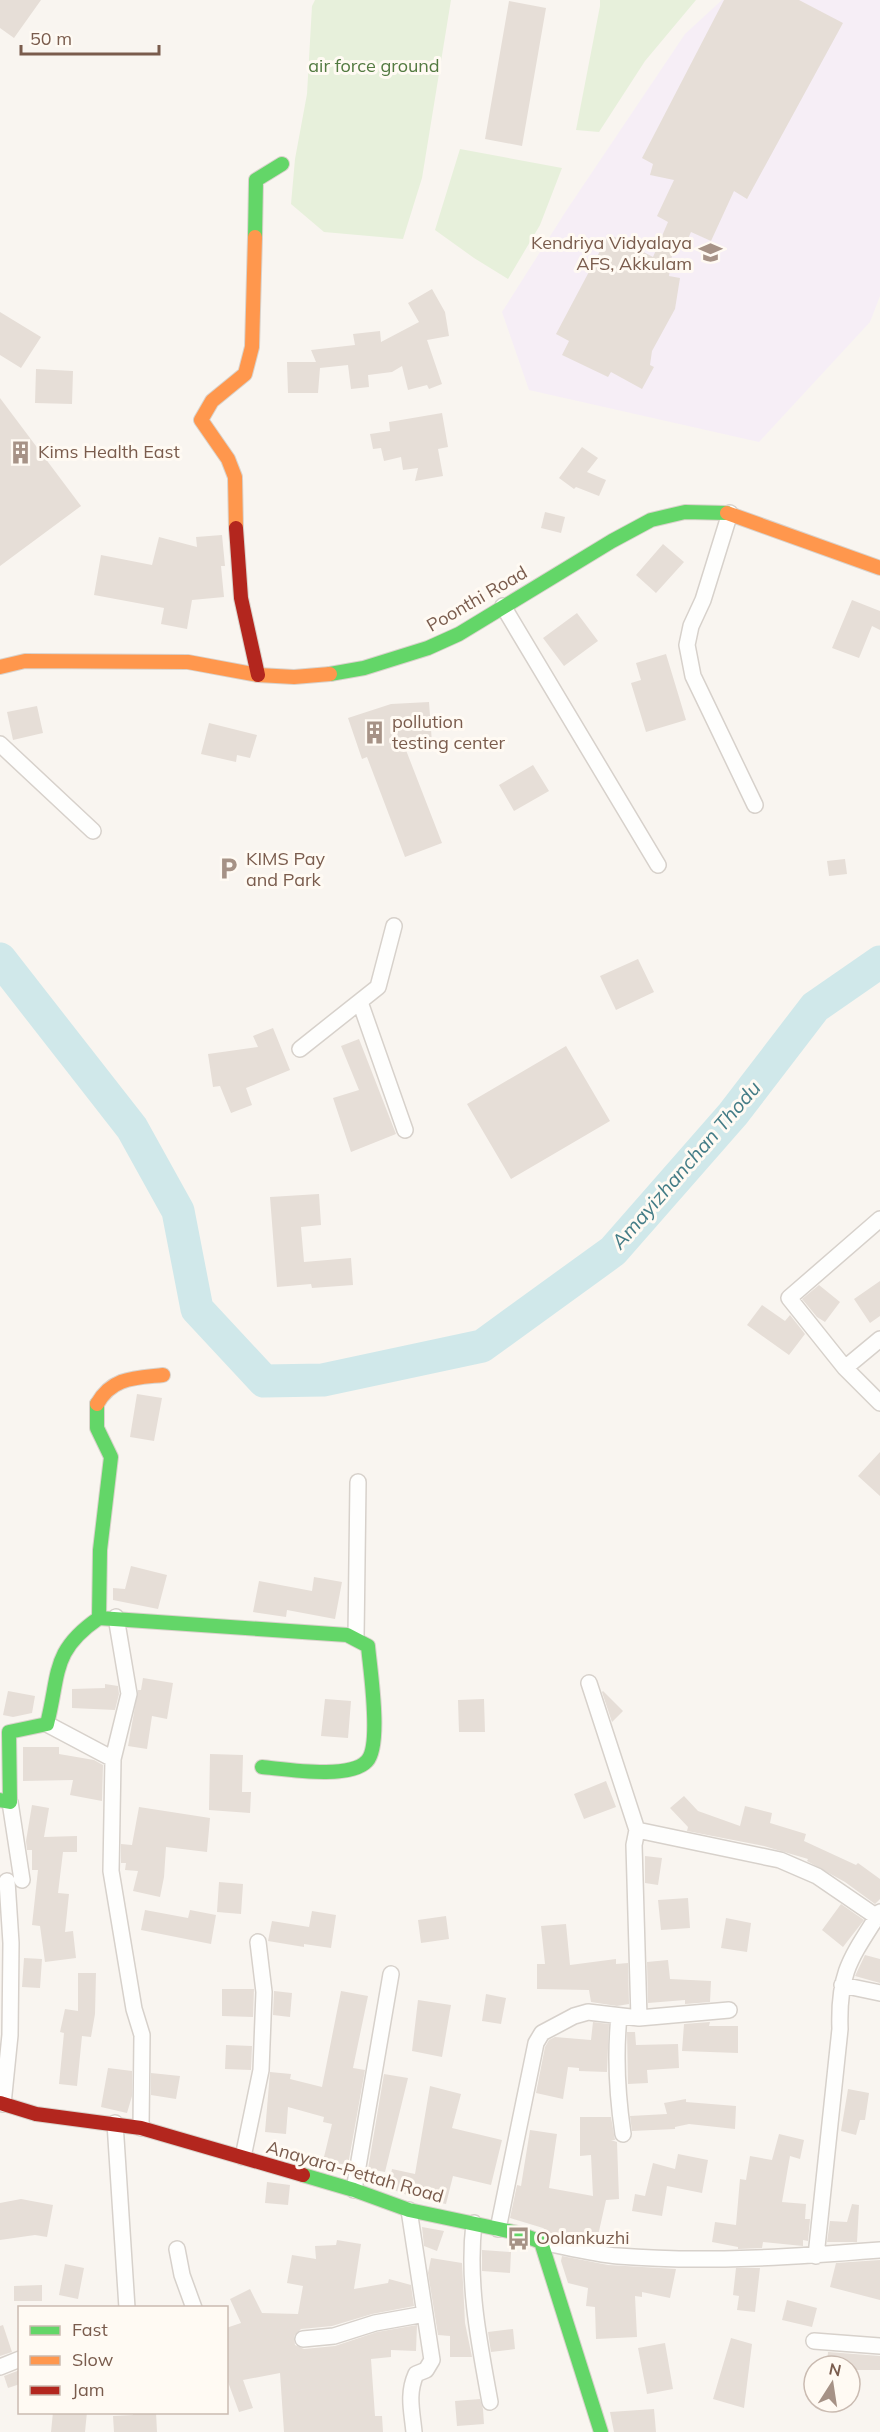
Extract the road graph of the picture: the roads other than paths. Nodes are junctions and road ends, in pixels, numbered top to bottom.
1 (282, 164) dead end
2 (730, 513) junction
3 (880, 568) edge
4 (503, 606) junction
5 (0, 667) edge
6 (258, 675) junction
7 (0, 744) edge
8 (755, 805) dead end
9 (93, 831) dead end
10 (658, 865) dead end
11 (394, 926) dead end
12 (360, 1002) junction
13 (300, 1049) dead end
14 (405, 1130) dead end
15 (880, 1219) edge
16 (880, 1339) edge
17 (845, 1368) junction
18 (163, 1375) dead end
19 (880, 1403) edge
20 (358, 1482) dead end
21 (116, 1617) junction
22 (99, 1618) junction
23 (356, 1638) junction
24 (589, 1683) dead end
25 (47, 1724) junction
26 (113, 1759) junction
27 (262, 1767) dead end
28 (5, 1801) edge
29 (637, 1830) junction
30 (879, 1915) edge
31 (258, 1942) dead end
32 (391, 1974) dead end
33 (842, 1985) junction
34 (880, 1993) edge
35 (729, 2010) dead end
36 (619, 2016) junction
37 (639, 2018) junction
38 (1, 2104) edge
39 (115, 2123) junction
40 (141, 2128) junction
41 (623, 2134) dead end
42 (243, 2157) junction
43 (354, 2190) junction
44 (409, 2210) junction
45 (474, 2223) junction
46 (498, 2229) junction
47 (541, 2242) junction
48 (177, 2249) dead end
49 (880, 2250) edge
50 (816, 2256) junction
51 (127, 2306) edge
52 (194, 2306) edge
53 (425, 2314) junction
54 (303, 2339) dead end
55 (814, 2341) dead end
56 (880, 2346) edge
57 (18, 2360) edge
58 (0, 2367) edge
59 (490, 2402) dead end
60 (414, 2432) edge
61 (601, 2432) edge

1 - 6 main road
2 - 3 main road, Poonthi Road
2 - 4 main road, Poonthi Road
2 - 8 street
4 - 6 main road, Poonthi Road
4 - 10 street
5 - 6 main road, Poonthi Road
7 - 9 street
11 - 12 street
12 - 13 street
12 - 14 street
15 - 17 street
16 - 17 street
17 - 19 street
18 - 22 main road
20 - 23 street
21 - 22 main road
21 - 23 main road
21 - 26 street
22 - 25 main road
23 - 27 main road
24 - 29 street
25 - 26 street
25 - 28 main road
26 - 40 street
28 - 38 street
29 - 30 street
29 - 37 street
30 - 33 street
31 - 42 street
32 - 43 street
33 - 34 street
33 - 50 street
35 - 37 street
36 - 37 street
36 - 41 street
36 - 46 street
38 - 39 main road, Anayara-Pettah Road
39 - 40 main road, Anayara-Pettah Road
39 - 51 street
40 - 42 main road, Anayara-Pettah Road
42 - 43 main road, Anayara-Pettah Road
43 - 44 main road, Anayara-Pettah Road
44 - 45 main road, Anayara-Pettah Road
44 - 53 street
45 - 46 main road, Anayara-Pettah Road
45 - 59 street
46 - 47 main road, Anayara-Pettah Road
47 - 50 street
47 - 61 main road
48 - 52 street
49 - 50 street
53 - 54 street
53 - 60 street
55 - 56 street
57 - 58 street

